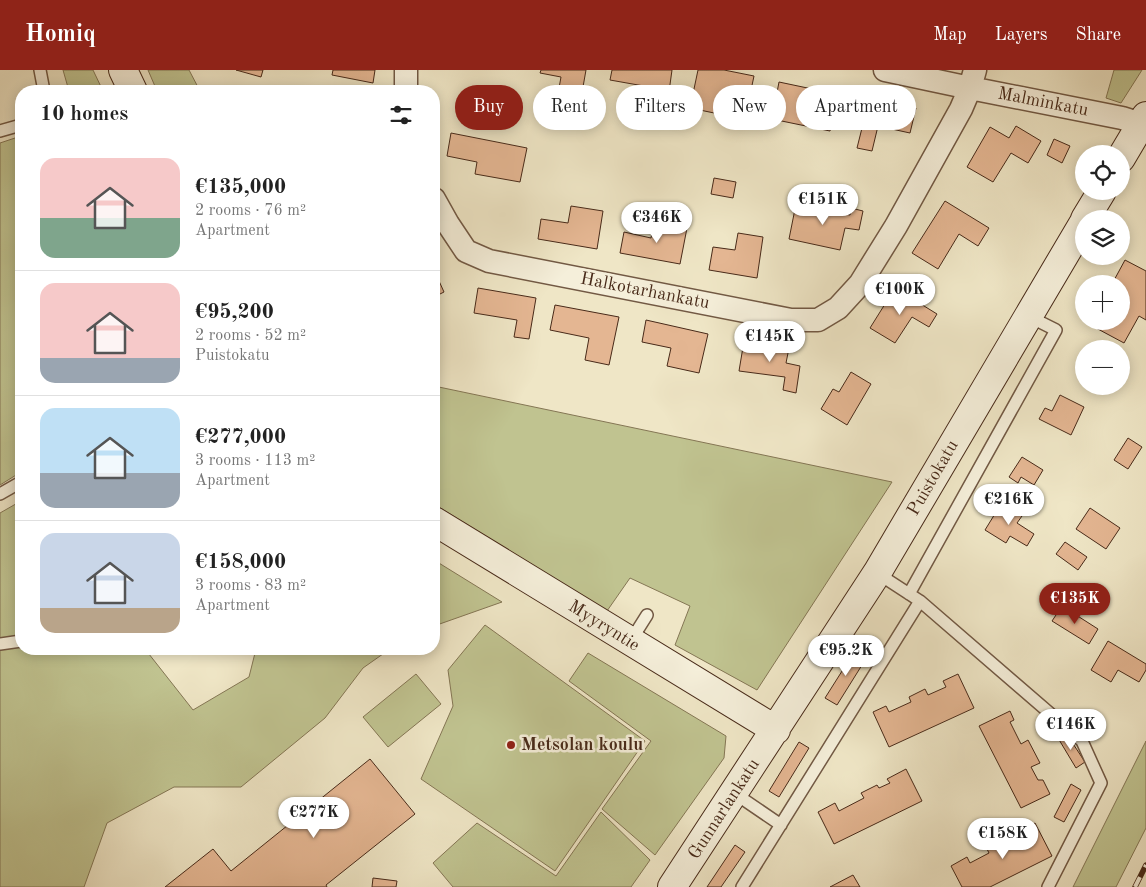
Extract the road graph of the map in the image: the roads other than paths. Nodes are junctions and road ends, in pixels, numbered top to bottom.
1 (40, 70) edge
2 (124, 70) edge
3 (406, 70) edge
4 (886, 70) edge
5 (973, 79) edge
6 (43, 85) edge
7 (130, 85) edge
8 (406, 85) edge
9 (1144, 120) edge
10 (15, 127) edge
11 (0, 131) edge
12 (1129, 145) edge
13 (440, 210) edge
14 (1075, 237) edge
15 (1028, 316) junction
16 (15, 485) edge
17 (0, 494) edge
18 (440, 525) edge
19 (878, 573) junction
20 (910, 594) junction
21 (920, 601) junction
22 (647, 615) dead end
23 (15, 642) edge
24 (630, 642) junction
25 (0, 644) edge
26 (776, 730) junction
27 (734, 793) junction
28 (781, 825) junction
29 (672, 887) edge
30 (742, 887) edge
31 (1048, 887) edge

1 - 6 lane
2 - 7 street
3 - 8 street
4 - 5 street, Malminkatu
5 - 9 street, Malminkatu
5 - 13 street, Halkotarhankatu
9 - 12 street
10 - 11 lane
14 - 15 street, Puistokatu
15 - 19 street, Puistokatu
15 - 20 lane
16 - 17 lane
18 - 24 street, Myyryntie
19 - 20 lane
19 - 26 street, Puistokatu
20 - 21 lane
21 - 28 lane
21 - 31 lane
22 - 24 lane
23 - 25 lane
24 - 26 street, Myyryntie
26 - 27 street, Gunnarlankatu
27 - 28 lane
27 - 29 street, Gunnarlankatu
28 - 30 lane

